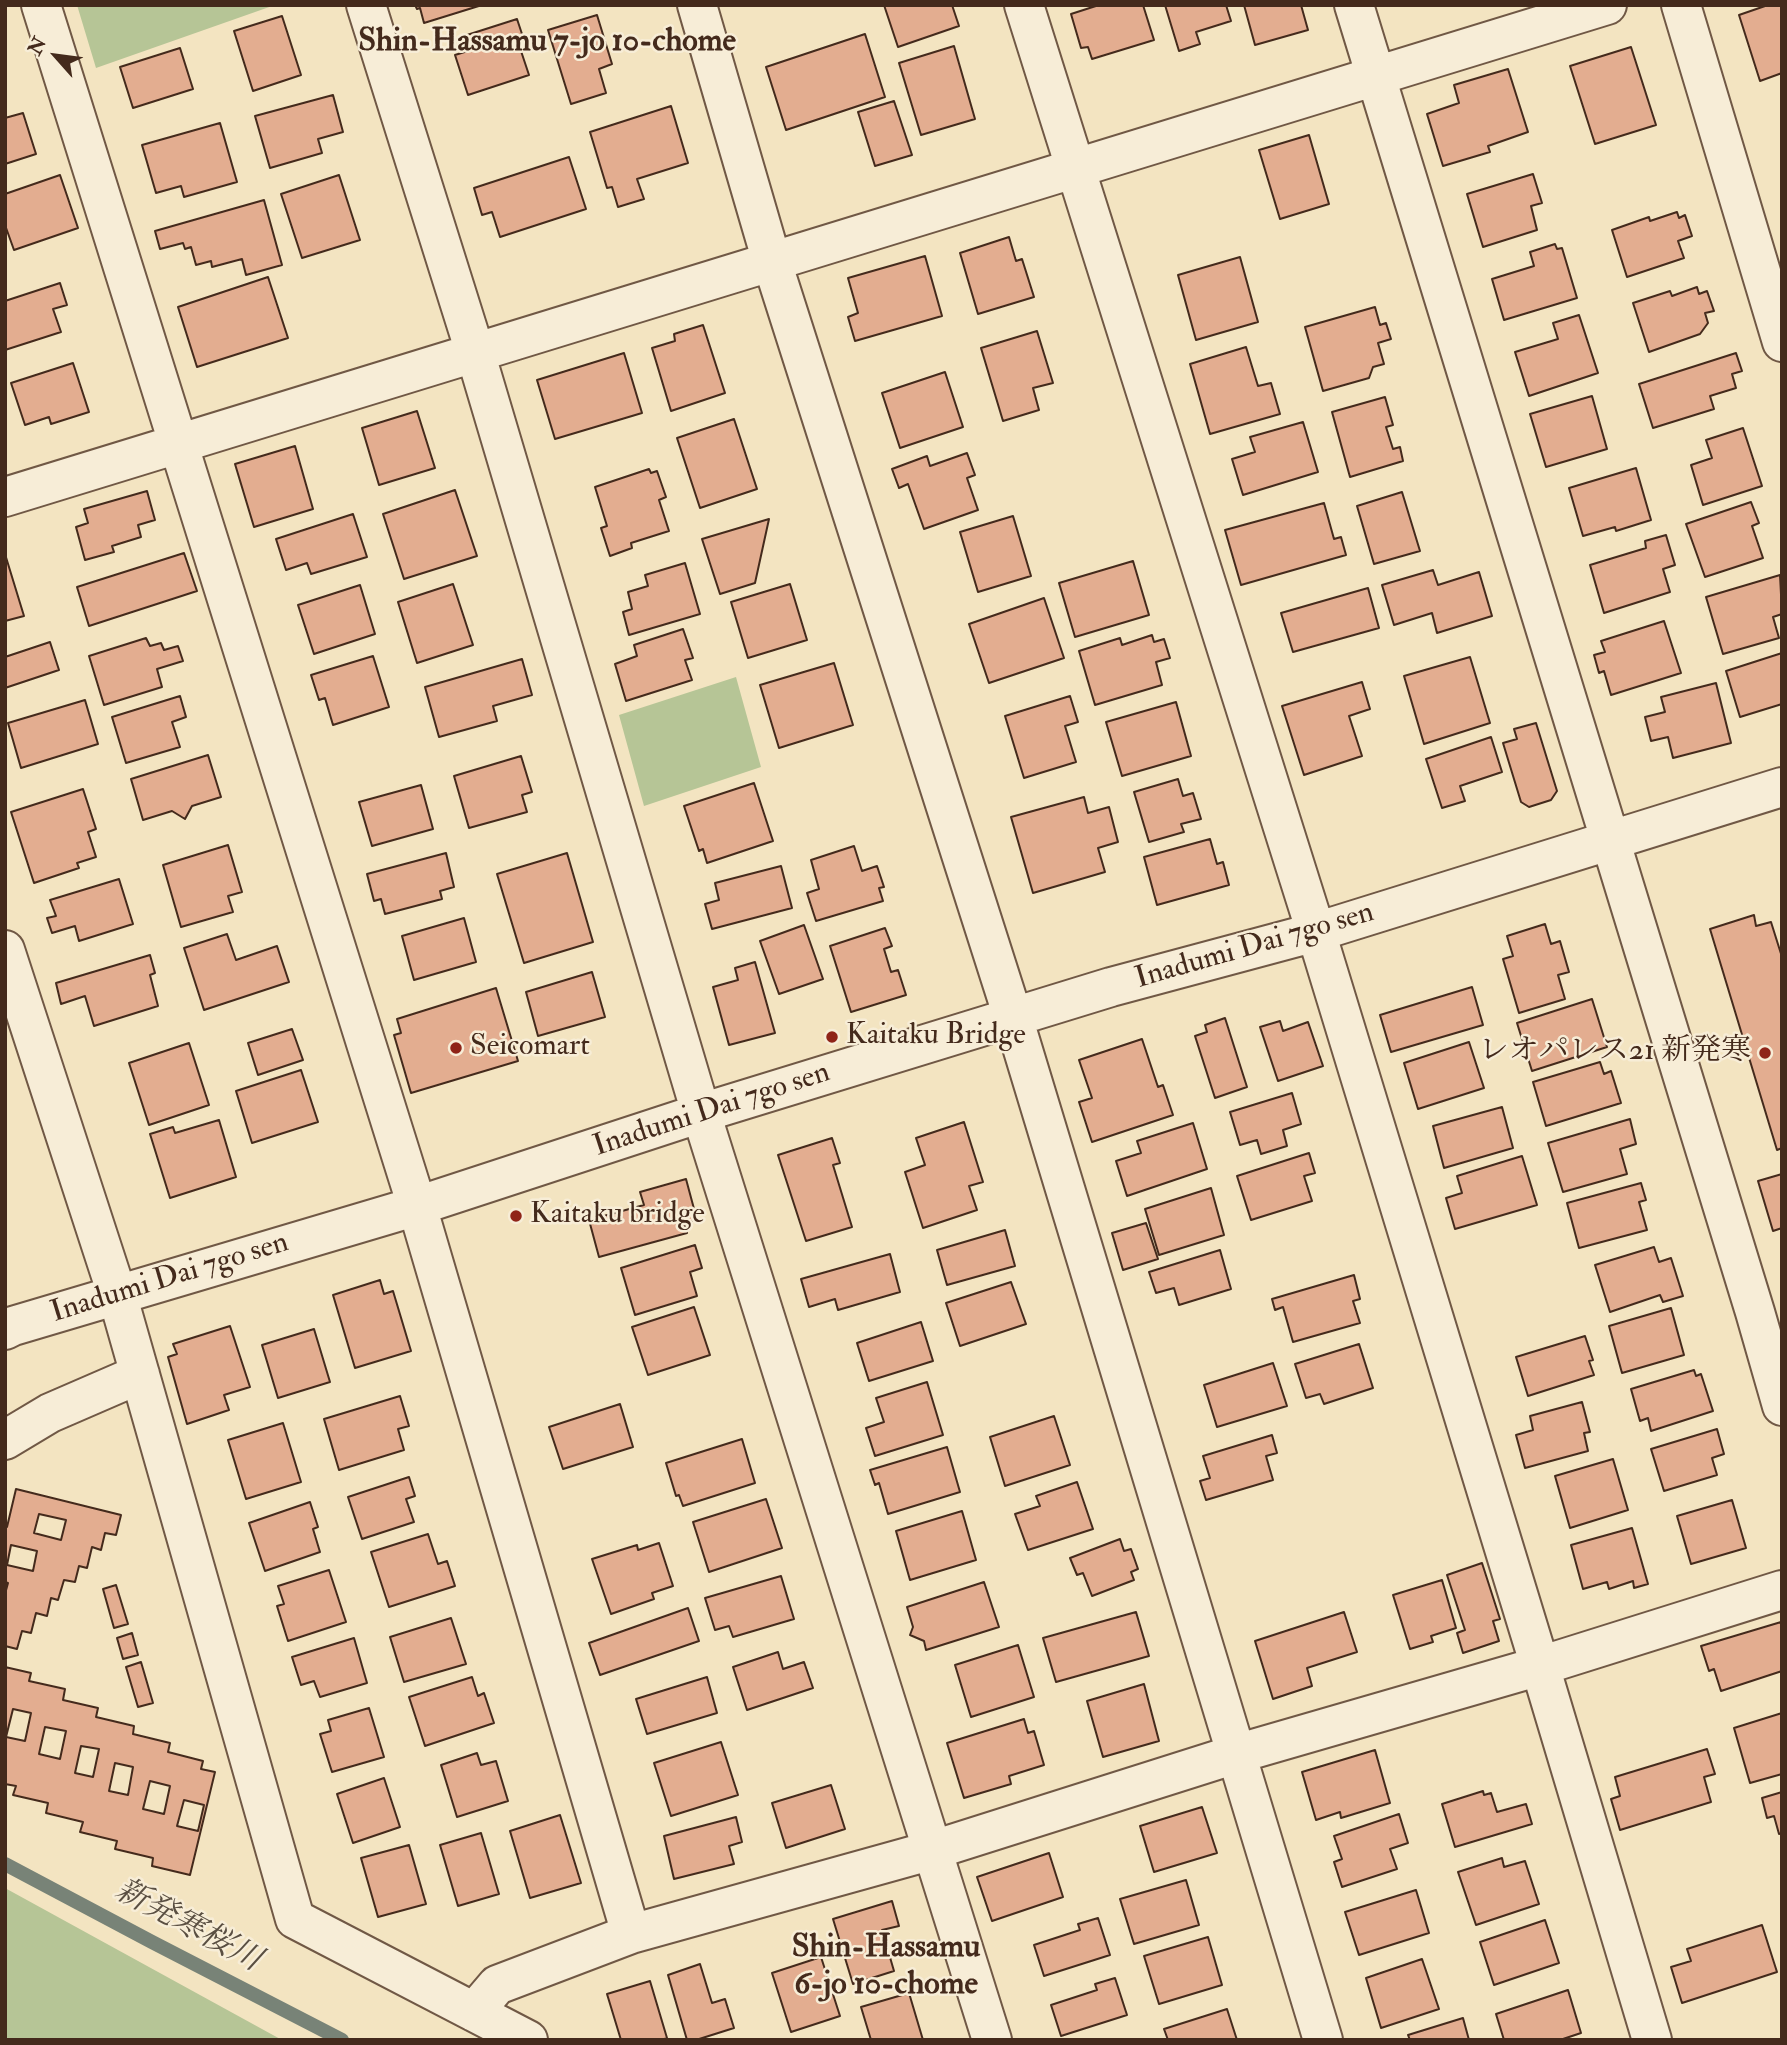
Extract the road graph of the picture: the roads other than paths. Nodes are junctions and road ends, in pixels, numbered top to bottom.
1 (41, 5) edge
2 (366, 5) edge
3 (697, 5) edge
4 (1024, 5) edge
5 (1354, 5) edge
6 (1607, 5) edge
7 (1681, 5) edge
8 (1375, 76) junction
9 (1074, 169) junction
10 (772, 261) junction
11 (1782, 342) edge
12 (475, 352) junction
13 (177, 444) junction
14 (5, 497) edge
15 (1782, 787) edge
16 (1609, 841) junction
17 (1316, 932) junction
18 (5, 950) edge
19 (1013, 1017) junction
20 (701, 1113) junction
21 (417, 1206) junction
22 (117, 1294) junction
23 (1768, 1307) edge
24 (5, 1330) edge
25 (140, 1374) junction
26 (1782, 1406) edge
27 (5, 1440) edge
28 (1782, 1590) edge
29 (1541, 1666) junction
30 (1236, 1754) junction
31 (933, 1850) junction
32 (631, 1934) junction
33 (474, 2012) junction
34 (528, 2040) edge
35 (992, 2040) edge
36 (1322, 2040) edge
37 (1652, 2040) edge

1 - 13 street
2 - 12 street
3 - 10 street
4 - 9 street
5 - 8 street
6 - 8 street
7 - 11 street
8 - 9 street
8 - 16 street
9 - 10 street
9 - 17 street
10 - 12 street
10 - 19 street
12 - 13 street
12 - 20 street
13 - 14 street
13 - 21 street
15 - 16 street, Inadumi Dai 7go sen
16 - 17 street, Inadumi Dai 7go sen
16 - 23 street
17 - 19 street, Inadumi Dai 7go sen
17 - 29 street
18 - 22 street
19 - 20 street, Inadumi Dai 7go sen
19 - 30 street
20 - 21 street, Inadumi Dai 7go sen
20 - 31 street
21 - 22 street, Inadumi Dai 7go sen
21 - 32 street
22 - 24 street, Inadumi Dai 7go sen
22 - 25 street
23 - 26 street
25 - 27 street
25 - 33 street
28 - 29 street
29 - 30 street
29 - 37 street
30 - 31 street
30 - 36 street
31 - 32 street
31 - 35 street
32 - 33 street
33 - 34 street

